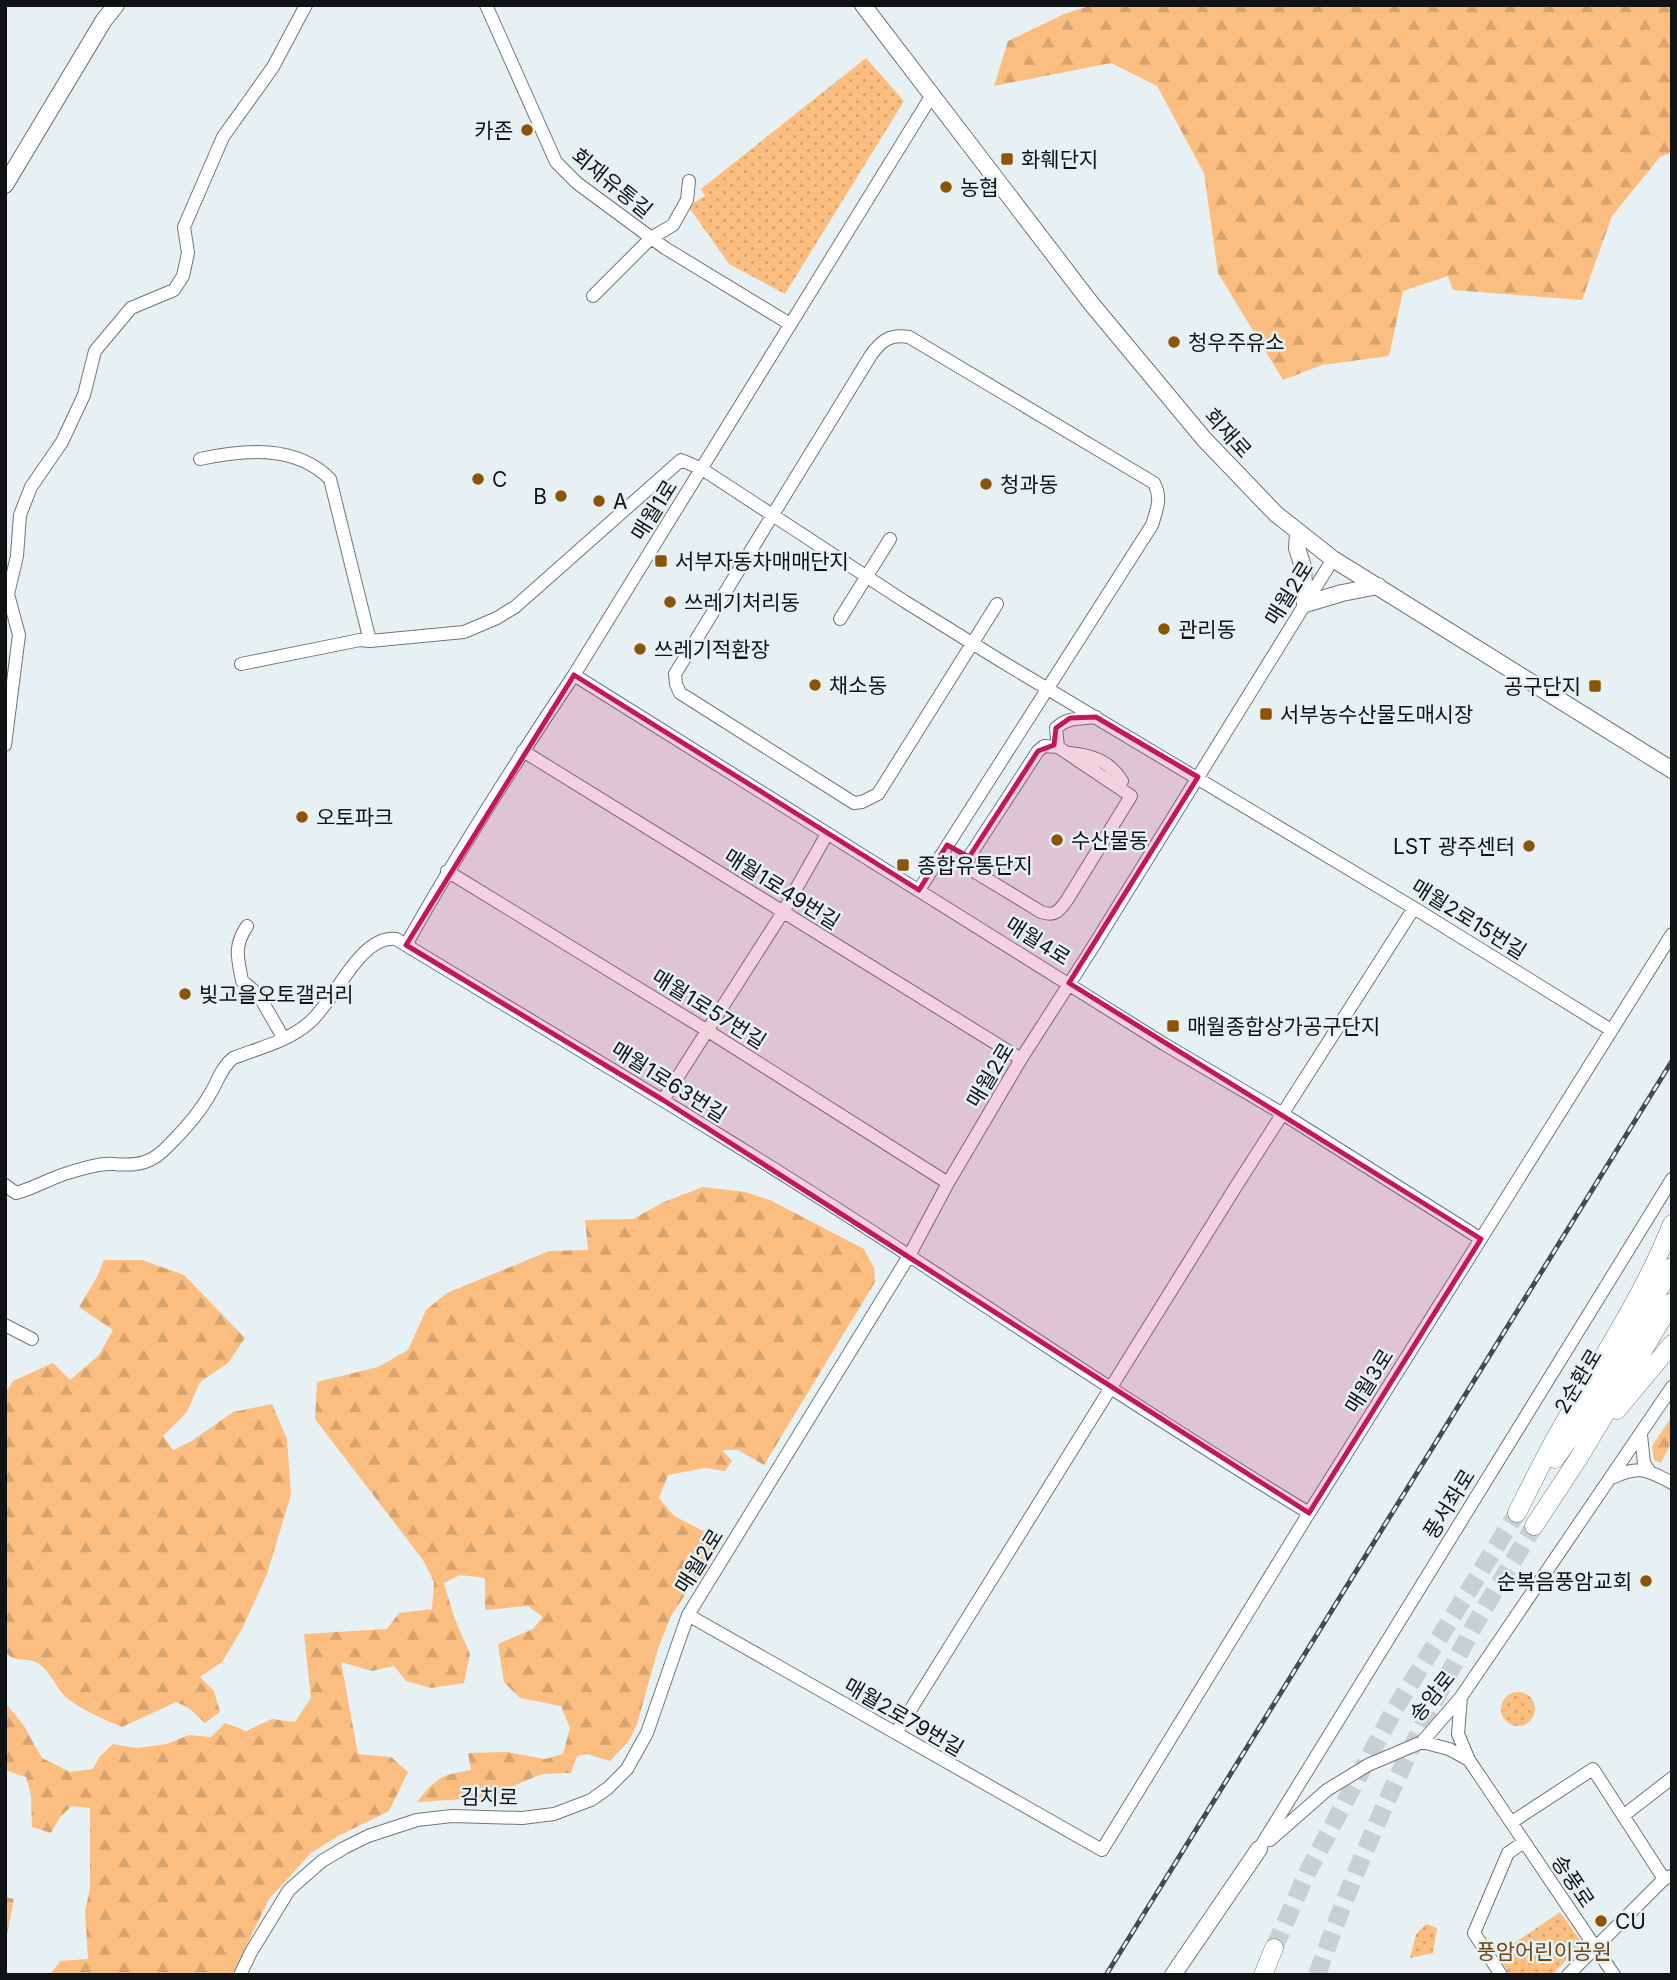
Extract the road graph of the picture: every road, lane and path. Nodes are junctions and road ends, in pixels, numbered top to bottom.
1 (116, 5) edge
2 (306, 5) edge
3 (486, 5) edge
4 (863, 5) edge
5 (932, 95) junction
6 (689, 181) dead end
7 (5, 185) edge
8 (651, 238) junction
9 (593, 296) dead end
10 (790, 324) junction
11 (200, 459) dead end
12 (702, 469) junction
13 (771, 515) junction
14 (1298, 533) junction
15 (890, 538) dead end
16 (1333, 559) junction
17 (867, 577) junction
18 (1378, 586) junction
19 (996, 604) dead end
20 (1305, 604) junction
21 (840, 619) dead end
22 (370, 641) junction
23 (972, 643) junction
24 (241, 664) dead end
25 (574, 675) junction
26 (1046, 689) junction
27 (1096, 717) junction
28 (5, 745) edge
29 (1061, 750) junction
30 (523, 751) junction
31 (1672, 770) edge
32 (1198, 777) junction
33 (1122, 781) dead end
34 (827, 834) junction
35 (947, 845) junction
36 (969, 857) junction
37 (447, 871) junction
38 (919, 890) junction
39 (1414, 908) junction
40 (783, 912) junction
41 (247, 926) dead end
42 (1672, 934) edge
43 (406, 945) junction
44 (1069, 983) junction
45 (1611, 1030) junction
46 (708, 1031) junction
47 (284, 1039) junction
48 (1021, 1059) junction
49 (663, 1100) junction
50 (1283, 1114) junction
51 (1672, 1179) edge
52 (948, 1183) junction
53 (11, 1189) edge
54 (1672, 1224) edge
55 (1481, 1239) junction
56 (909, 1256) junction
57 (1672, 1267) edge
58 (1672, 1302) edge
59 (5, 1325) edge
60 (32, 1339) dead end
61 (1672, 1344) edge
62 (1672, 1387) edge
63 (1112, 1389) junction
64 (1641, 1433) junction
65 (1580, 1456) junction
66 (1649, 1471) junction
67 (1610, 1479) junction
68 (1672, 1483) edge
69 (1309, 1513) junction
70 (1534, 1526) tunnel mouth
71 (688, 1615) junction
72 (1461, 1697) junction
73 (896, 1733) junction
74 (1422, 1742) junction
75 (1469, 1760) junction
76 (1672, 1778) edge
77 (1623, 1816) junction
78 (1512, 1822) junction
79 (1524, 1842) junction
80 (1259, 1849) junction
81 (1102, 1850) joint
82 (1668, 1877) edge
83 (1274, 1948) tunnel mouth
84 (1595, 1948) junction
85 (240, 1975) edge
86 (1173, 1975) edge
87 (1263, 1975) edge
88 (1502, 1975) edge
89 (1569, 1975) edge
90 (1614, 1975) edge

1 - 7 main road
2 - 28 street
3 - 8 street, 회재유통길
4 - 5 main road, 회재로
5 - 10 street, 매월1로
5 - 14 main road, 회재로
6 - 8 street
8 - 9 street
8 - 10 street, 회재유통길
10 - 12 street, 매월1로
11 - 22 street
12 - 13 street, 매월2로15번길
12 - 22 street
12 - 25 street, 매월1로
13 - 17 street, 매월2로15번길
13 - 23 street
13 - 26 street
14 - 16 main road, 회재로
14 - 20 main road
15 - 17 street
16 - 18 main road, 회재로
16 - 20 street, 매월2로
17 - 21 street
17 - 23 street, 매월2로15번길
18 - 20 main road
18 - 31 main road, 회재로
19 - 23 street
20 - 32 street, 매월2로
22 - 24 street
23 - 26 street, 매월2로15번길
25 - 30 street, 매월1로
25 - 34 street, 매월4로
26 - 27 street, 매월2로15번길
26 - 35 street
27 - 29 street
27 - 32 street, 매월2로15번길
29 - 33 street
29 - 36 street
29 - 36 street
30 - 37 street, 매월1로
30 - 40 street, 매월1로49번길
32 - 39 street, 매월2로15번길
32 - 44 street, 매월2로
34 - 38 street, 매월4로
34 - 40 street
35 - 36 street
35 - 38 street
37 - 43 street, 매월1로
37 - 46 street, 매월1로57번길
38 - 44 street, 매월4로
39 - 45 street, 매월2로15번길
39 - 50 street
40 - 46 street
40 - 48 street, 매월1로49번길
41 - 47 street
42 - 45 street, 매월3로
43 - 47 street
43 - 49 street, 매월1로63번길
44 - 48 street, 매월2로
44 - 50 street, 매월4로
45 - 55 street, 매월3로
46 - 49 street
46 - 52 street, 매월1로57번길
47 - 53 street
48 - 52 street, 매월2로
49 - 56 street, 매월1로63번길
50 - 55 street, 매월4로
50 - 63 street
51 - 80 street, 풍서좌로
52 - 56 street, 매월2로
54 - 57 highway, 2순환로
55 - 69 street, 매월3로
56 - 63 street, 매월1로63번길
56 - 71 street, 매월2로
58 - 65 highway, 2순환로
59 - 60 street
61 - 65 highway
62 - 64 street, 송암로
63 - 69 street, 매월1로63번길
63 - 73 street
64 - 66 street
64 - 67 street, 송암로
65 - 70 highway, 2순환로
66 - 67 street
66 - 68 street
67 - 72 street, 송암로
69 - 81 street, 매월3로
71 - 73 street, 매월2로79번길
71 - 85 street, 김치로
72 - 74 street, 송암로
72 - 75 street
73 - 81 street, 매월2로79번길
74 - 75 street
74 - 80 street, 송암로
75 - 78 street, 송풍로
76 - 77 street
77 - 78 street
77 - 82 street
78 - 79 street, 송풍로
79 - 84 street, 송풍로
79 - 88 street
80 - 86 main road, 송암로
82 - 84 street
83 - 87 highway
84 - 89 street
84 - 90 street, 송풍로

